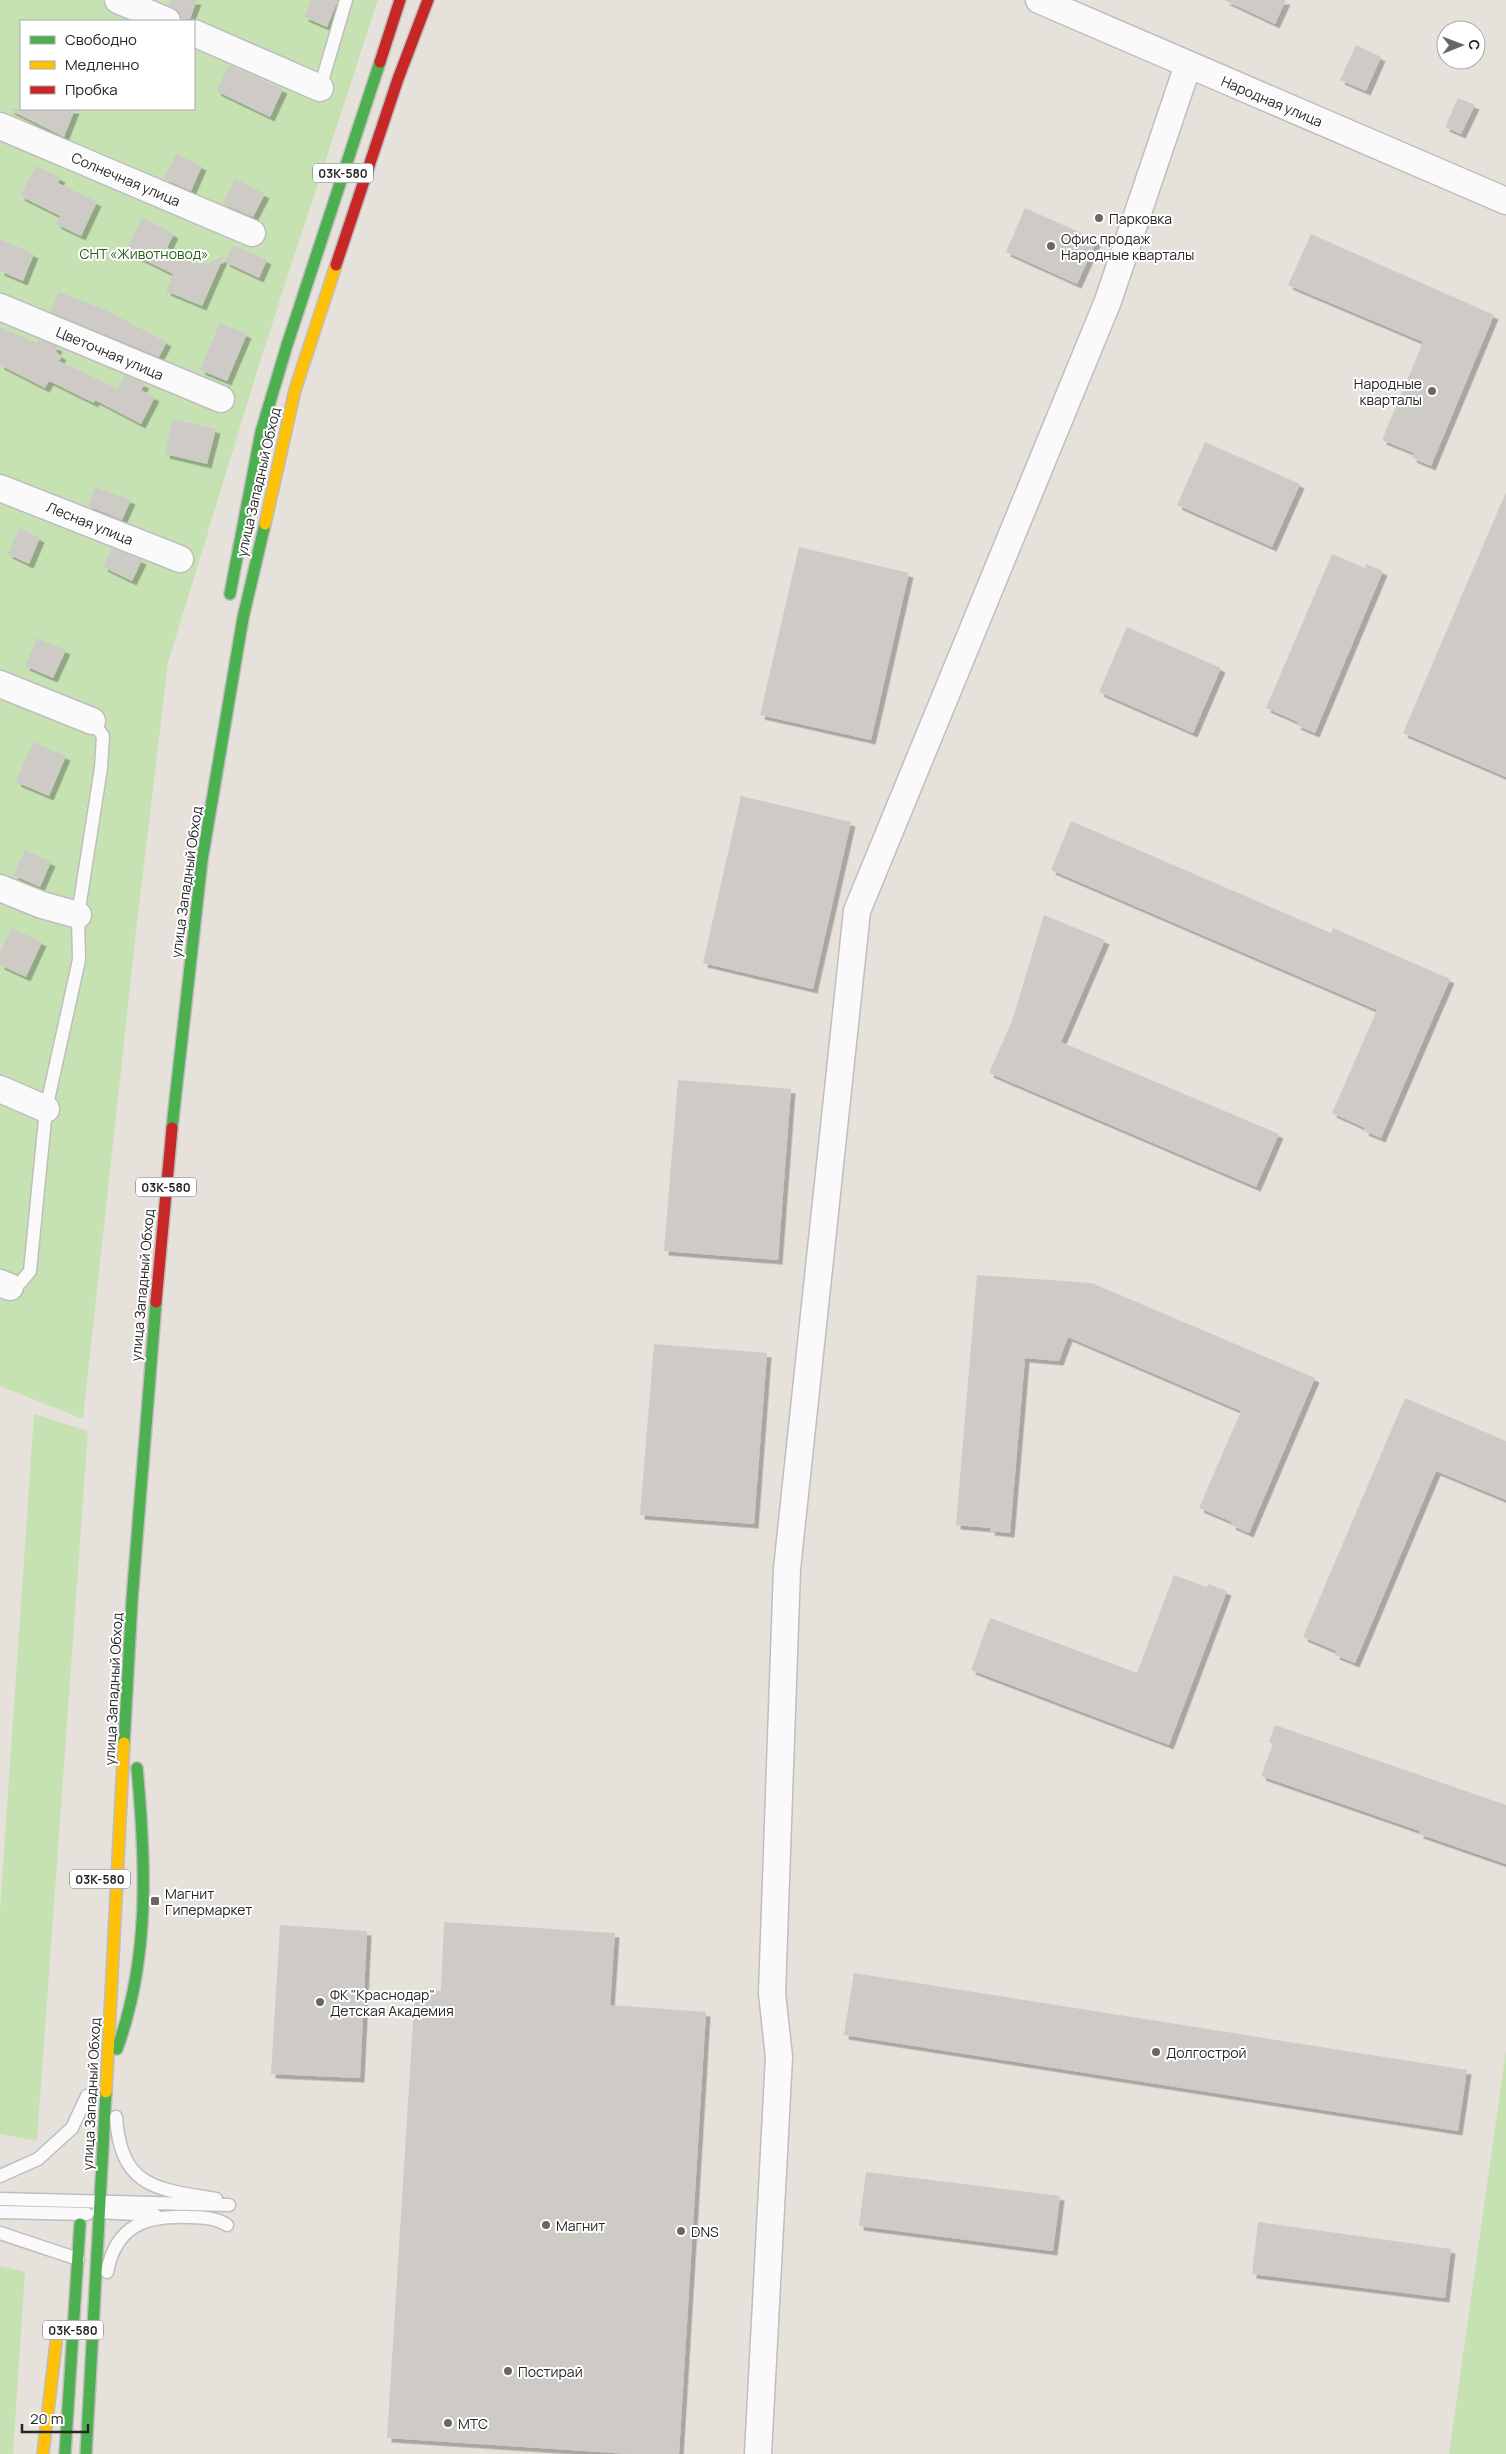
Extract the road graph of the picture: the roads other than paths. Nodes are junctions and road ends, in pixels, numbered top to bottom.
1 (118, 0) edge
2 (346, 0) edge
3 (400, 0) edge
4 (428, 0) edge
5 (1039, 0) edge
6 (165, 20) edge
7 (195, 33) edge
8 (1188, 65) junction
9 (320, 88) joint
10 (0, 126) edge
11 (1506, 201) edge
12 (252, 233) dead end
13 (0, 307) edge
14 (221, 399) dead end
15 (0, 488) edge
16 (180, 559) dead end
17 (227, 606) dead end
18 (0, 684) edge
19 (92, 721) joint
20 (0, 888) edge
21 (78, 915) junction
22 (0, 1089) edge
23 (46, 1109) junction
24 (5, 1285) edge
25 (127, 1710) junction
26 (108, 2065) junction
27 (87, 2092) joint
28 (85, 2132) dead end
29 (0, 2176) edge
30 (0, 2199) edge
31 (90, 2206) junction
32 (0, 2212) edge
33 (173, 2216) junction
34 (227, 2225) dead end
35 (0, 2233) edge
36 (78, 2259) junction
37 (76, 2291) junction
38 (91, 2385) junction
39 (43, 2454) edge
40 (65, 2454) edge
41 (86, 2454) edge
42 (758, 2454) edge

1 - 6 street
2 - 9 lane
3 - 17 highway, улица Западный Обход / 03К-580
4 - 25 highway, улица Западный Обход / 03К-580
5 - 8 street, Народная улица
7 - 9 street
8 - 11 street, Народная улица
8 - 42 street
10 - 12 street, Солнечная улица
13 - 14 street, Цветочная улица
15 - 16 street, Лесная улица
18 - 19 street
19 - 21 lane
20 - 21 street
21 - 23 lane
22 - 23 street
23 - 24 lane
25 - 26 highway, улица Западный Обход / 03К-580
25 - 26 highway
26 - 31 highway, улица Западный Обход / 03К-580
26 - 31 lane
27 - 28 highway, улица Западный Обход
27 - 29 lane
30 - 31 lane
31 - 32 lane
31 - 33 lane
31 - 36 highway, улица Западный Обход / 03К-580
31 - 38 highway, улица Западный Обход / 03К-580
33 - 34 lane
33 - 38 lane
35 - 36 lane
36 - 37 highway, улица Западный Обход / 03К-580
37 - 39 highway
37 - 40 highway, улица Западный Обход / 03К-580
38 - 41 highway, улица Западный Обход / 03К-580

